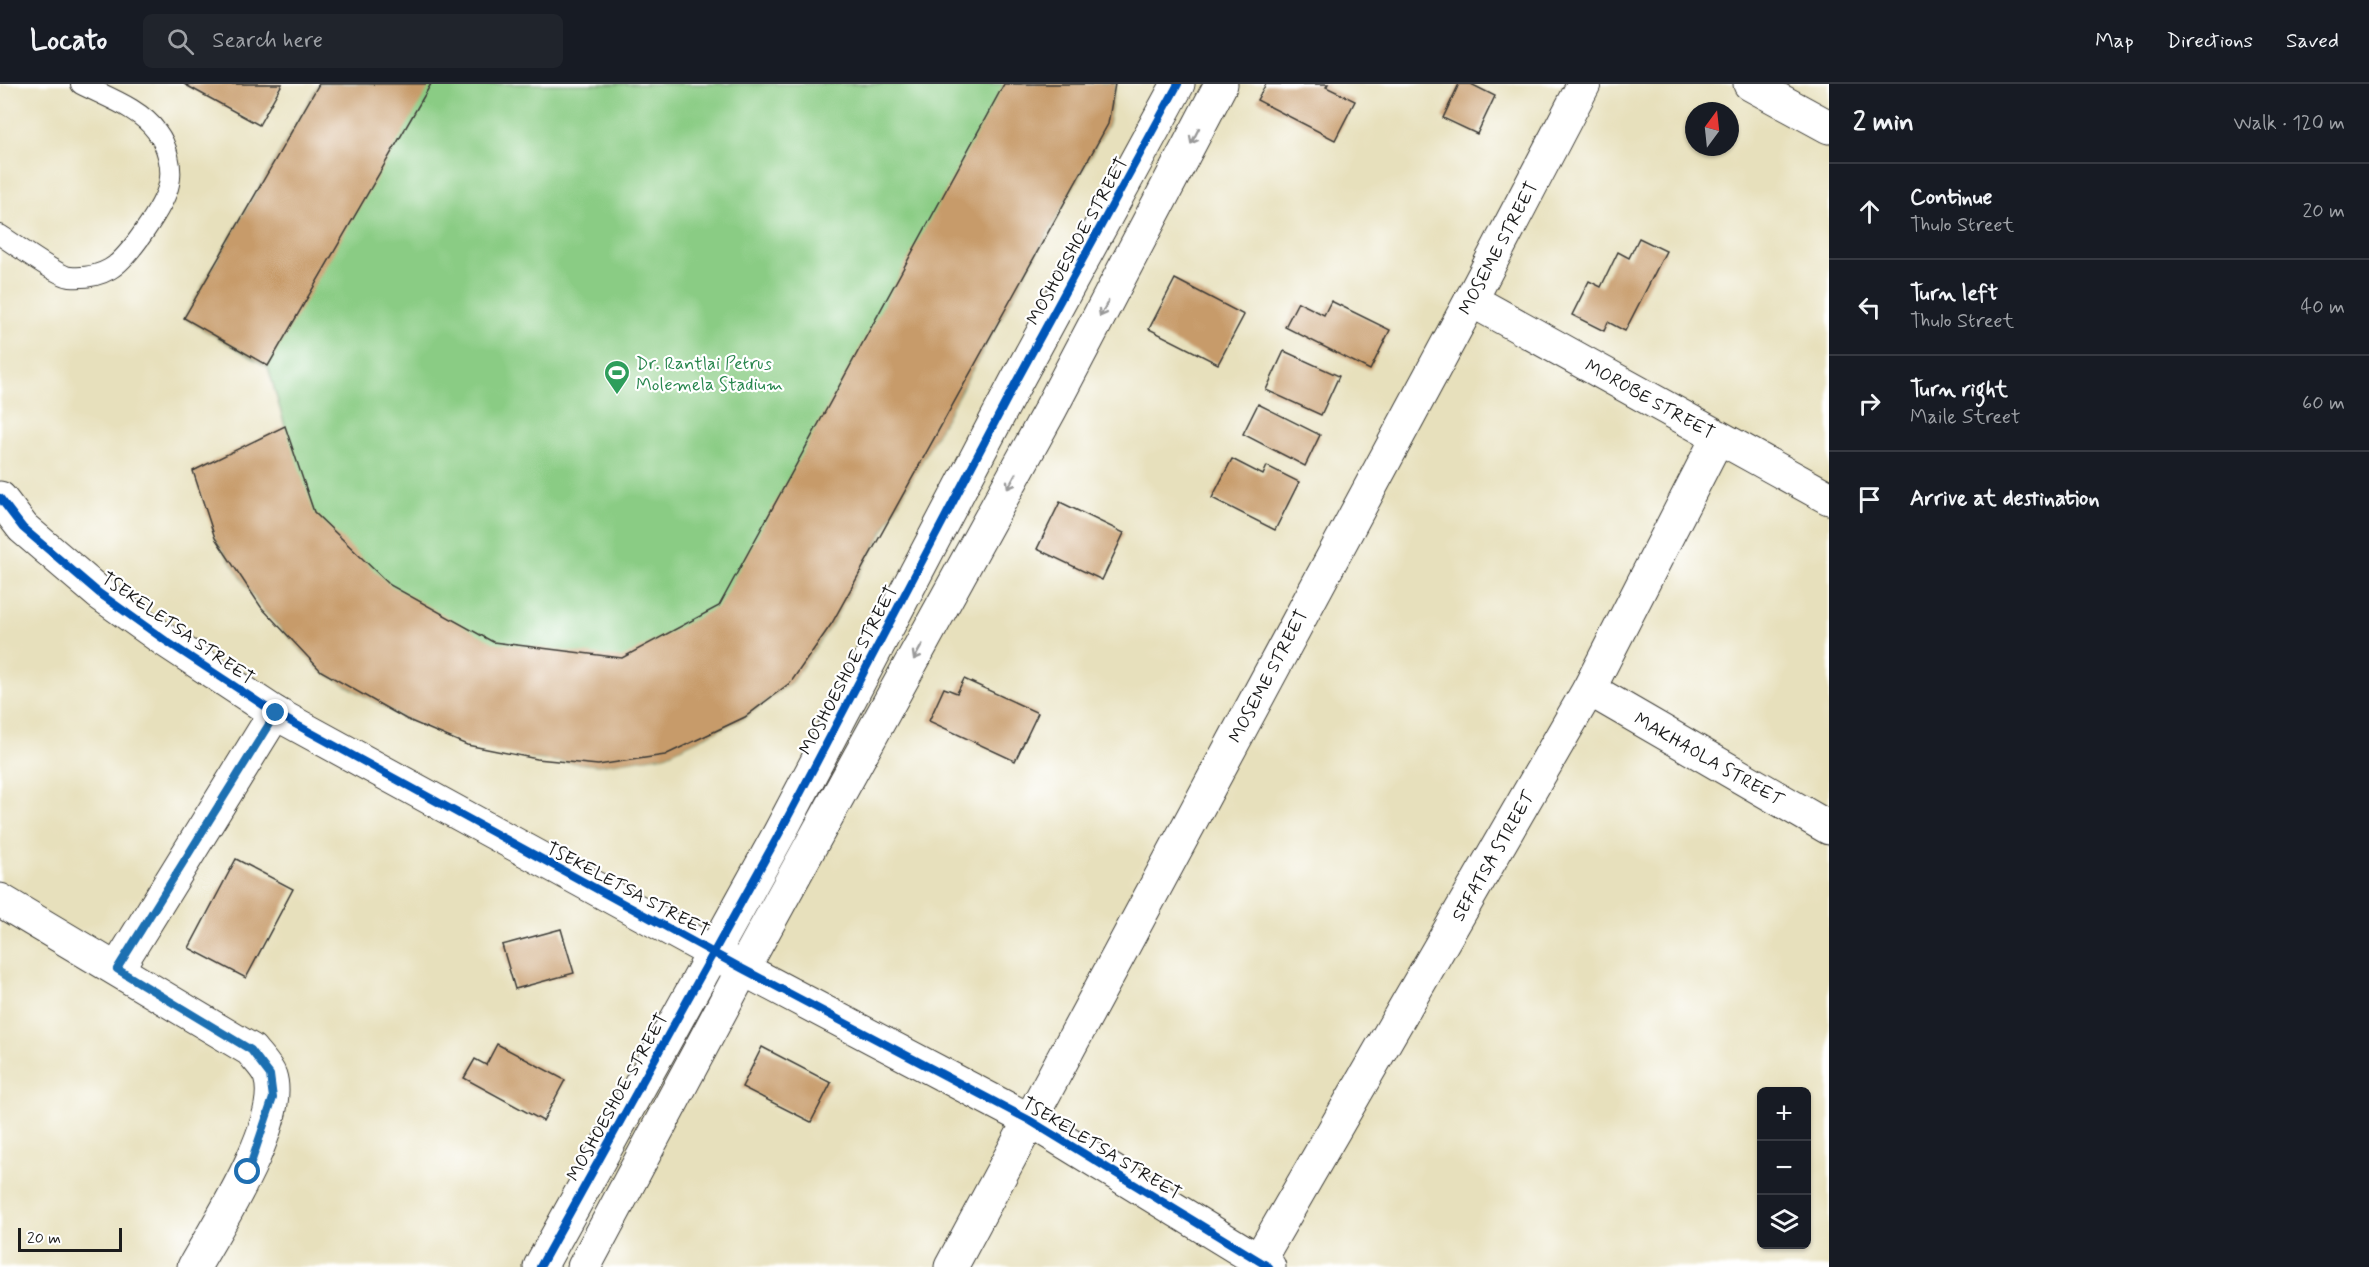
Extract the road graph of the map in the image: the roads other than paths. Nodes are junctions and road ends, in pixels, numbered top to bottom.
1 (81, 84) edge
2 (1178, 84) edge
3 (1221, 84) edge
4 (1584, 84) edge
5 (1750, 84) edge
6 (1829, 127) edge
7 (0, 235) edge
8 (1471, 300) junction
9 (1718, 437) junction
10 (0, 498) edge
11 (1829, 498) edge
12 (1589, 690) junction
13 (276, 713) junction
14 (1829, 828) edge
15 (0, 900) edge
16 (714, 953) junction
17 (117, 969) junction
18 (743, 969) junction
19 (1029, 1120) junction
20 (1261, 1265) edge
21 (195, 1267) edge
22 (540, 1267) edge
23 (584, 1267) edge
24 (951, 1267) edge

1 - 7 lane
2 - 16 street, MOSHOESHOE STREET
3 -> 18 street
4 - 8 street, MOSEME STREET
5 - 6 street
8 - 9 street, MOROBE STREET
8 - 19 street, MOSEME STREET
9 - 11 street, MOROBE STREET
9 - 12 street, SEFATSA STREET
10 - 13 street, TSEKELETSA STREET
12 - 14 street, MAKHAOLA STREET
12 - 20 street, SEFATSA STREET
13 - 16 street, TSEKELETSA STREET
13 - 17 street
15 - 17 street
16 - 18 street, TSEKELETSA STREET
16 - 22 street, MOSHOESHOE STREET
17 - 21 street
18 - 19 street, TSEKELETSA STREET
18 - 23 street
19 - 20 street, TSEKELETSA STREET
19 - 24 street, MOSEME STREET

